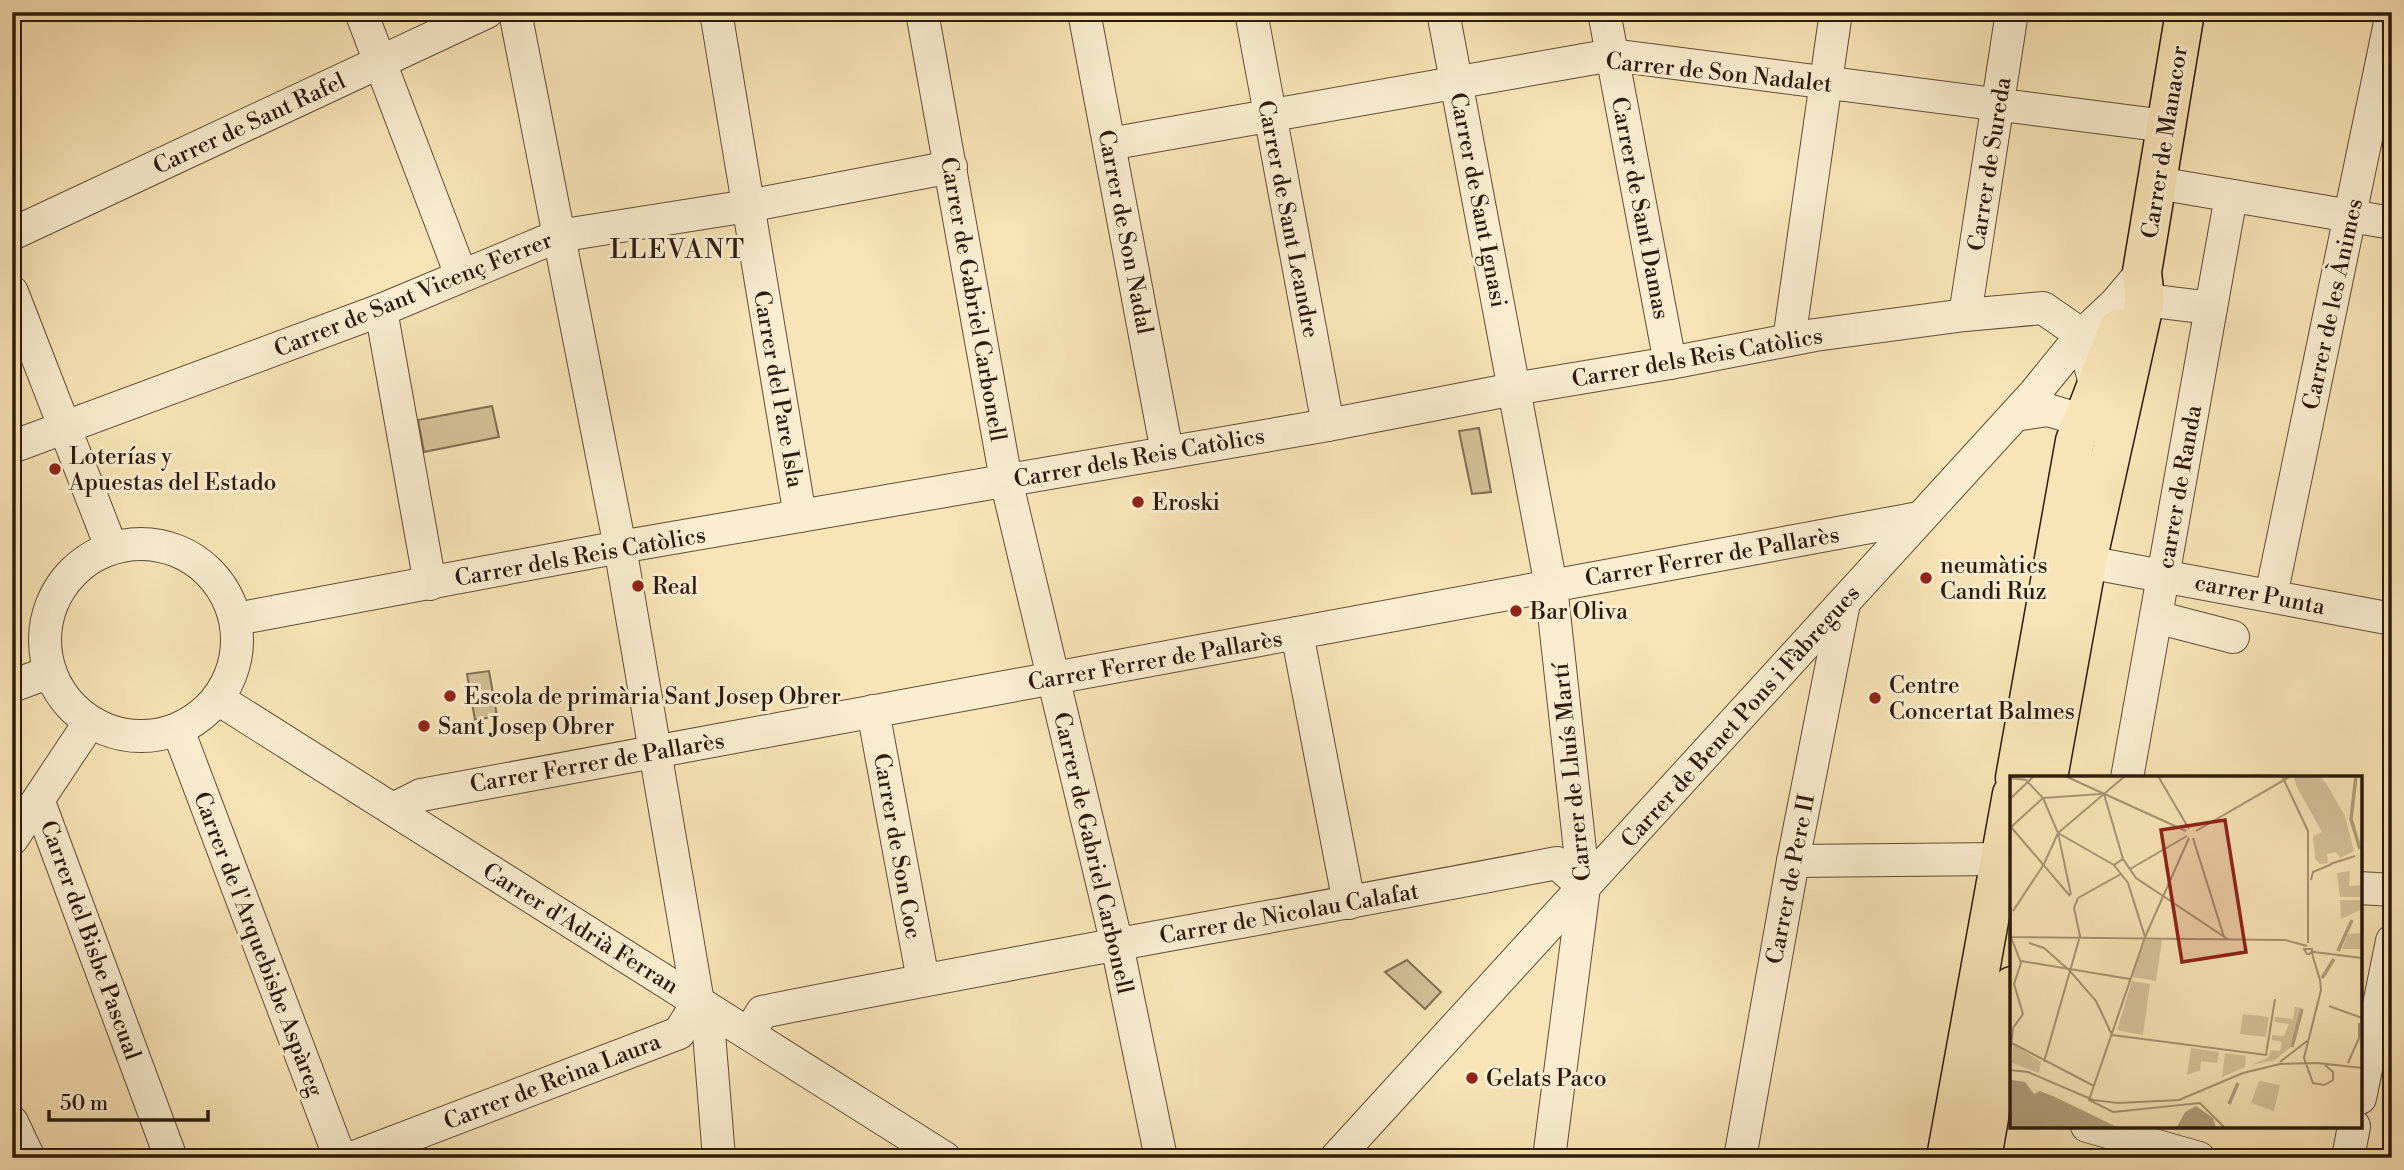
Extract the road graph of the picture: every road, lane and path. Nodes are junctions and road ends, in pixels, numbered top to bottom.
1 (361, 12) edge
2 (487, 12) edge
3 (515, 12) edge
4 (716, 12) edge
5 (922, 12) edge
6 (1084, 12) edge
7 (1251, 12) edge
8 (1443, 12) edge
9 (1604, 12) edge
10 (1836, 12) edge
11 (2012, 12) edge
12 (2185, 12) edge
13 (2392, 13) edge
14 (1612, 55) junction
15 (380, 61) junction
16 (1456, 82) junction
17 (1826, 83) junction
18 (1998, 106) junction
19 (1270, 117) junction
20 (2166, 126) junction
21 (1109, 144) junction
22 (951, 167) junction
23 (2157, 183) junction
24 (2231, 196) junction
25 (748, 206) junction
26 (2350, 215) junction
27 (2392, 223) edge
28 (12, 234) edge
29 (558, 236) junction
30 (461, 275) junction
31 (12, 292) edge
32 (2132, 295) junction
33 (2043, 308) junction
34 (2211, 308) junction
35 (381, 310) junction
36 (1965, 315) junction
37 (2082, 335) junction
38 (1789, 340) junction
39 (1670, 363) junction
40 (1514, 389) junction
41 (2024, 405) junction
42 (1328, 425) junction
43 (65, 427) junction
44 (2091, 433) junction
45 (12, 447) edge
46 (1167, 452) junction
47 (1006, 480) junction
48 (800, 516) junction
49 (1919, 518) junction
50 (111, 547) junction
51 (620, 547) junction
52 (2087, 562) junction
53 (2164, 576) junction
54 (430, 584) junction
55 (1550, 586) junction
56 (2272, 596) junction
57 (1844, 602) junction
58 (2156, 617) junction
59 (236, 619) junction
60 (2392, 619) edge
61 (1297, 633) junction
62 (2233, 637) dead end
63 (50, 672) junction
64 (1052, 678) junction
65 (12, 687) edge
66 (218, 699) junction
67 (873, 712) junction
68 (90, 722) junction
69 (178, 730) junction
70 (655, 752) junction
71 (2015, 776) edge
72 (2048, 776) edge
73 (2127, 776) edge
74 (39, 802) junction
75 (2010, 804) edge
76 (393, 809) junction
77 (12, 839) edge
78 (2000, 859) junction
79 (1793, 861) junction
80 (1584, 887) junction
81 (2362, 888) edge
82 (2392, 890) edge
83 (1349, 903) junction
84 (2392, 941) edge
85 (1117, 945) junction
86 (923, 980) junction
87 (703, 1005) junction
88 (2010, 1009) edge
89 (749, 1034) junction
90 (2362, 1088) edge
91 (2002, 1102) edge
92 (12, 1122) edge
93 (2096, 1128) edge
94 (2354, 1128) edge
95 (2186, 1149) edge
96 (29, 1158) edge
97 (171, 1158) edge
98 (340, 1158) edge
99 (352, 1158) edge
100 (719, 1158) edge
101 (945, 1158) edge
102 (1161, 1158) edge
103 (1336, 1158) edge
104 (1549, 1158) edge
105 (1740, 1158) edge
106 (1946, 1158) edge
107 (1982, 1158) edge
108 (2348, 1158) edge

1 - 15 street
2 - 15 street, Carrer de Sant Rafel
3 - 29 street
4 - 25 street, Carrer del Pare Isla
5 - 22 street, Carrer de Gabriel Carbonell
6 - 21 street, Carrer de Son Nadal
7 - 19 street, Carrer de Sant Leandre
8 - 16 street, Carrer de Sant Ignasi
9 - 14 street, Carrer de Sant Damas
10 - 17 street
11 - 18 street, Carrer de Sureda
12 - 20 main road, Carrer de Manacor
13 - 26 street, Carrer de les Ànimes
14 - 16 street, Carrer de Son Nadalet
14 - 17 street, Carrer de Son Nadalet
14 - 39 street, Carrer de Sant Damas
15 - 28 street, Carrer de Sant Rafel
15 - 30 street
16 - 19 street, Carrer de Son Nadalet
16 - 40 street, Carrer de Sant Ignasi
17 - 18 street, Carrer de Son Nadalet
17 - 38 street
18 - 20 street, Carrer de Son Nadalet
18 - 36 street, Carrer de Sureda
19 - 21 street, Carrer de Son Nadalet
19 - 42 street, Carrer de Sant Leandre
20 - 23 main road, Carrer de Manacor
21 - 46 street, Carrer de Son Nadal
22 - 25 street, Carrer de Sant Vicenç Ferrer
22 - 47 street, Carrer de Gabriel Carbonell
23 - 24 street
23 - 32 main road, Carrer de Manacor
24 - 26 street
24 - 34 street, carrer de Randa
25 - 29 street, Carrer de Sant Vicenç Ferrer
25 - 48 street, Carrer del Pare Isla
26 - 27 street
26 - 56 street, Carrer de les Ànimes
29 - 30 street, Carrer de Sant Vicenç Ferrer
29 - 51 street
30 - 35 street, Carrer de Sant Vicenç Ferrer
31 - 43 street
32 - 33 street, Carrer dels Reis Catòlics
32 - 34 street, Carrer dels Reis Catòlics
32 - 37 street, Carrer de Benet Pons i Fàbregues
32 - 44 main road, Carrer de Manacor
32 - 44 main road, Carrer de Manacor
33 - 36 street, Carrer dels Reis Catòlics
33 - 37 street
33 - 41 street
34 - 53 street, carrer de Randa
35 - 43 street, Carrer de Sant Vicenç Ferrer
35 - 54 street
36 - 38 street, Carrer dels Reis Catòlics
37 - 41 street, Carrer de Benet Pons i Fàbregues
37 - 44 street
38 - 39 street, Carrer dels Reis Catòlics
39 - 40 street, Carrer dels Reis Catòlics
40 - 42 street, Carrer dels Reis Catòlics
40 - 55 street, Carrer de Lluís Martí
41 - 44 street
41 - 49 street, Carrer de Benet Pons i Fàbregues
42 - 46 street, Carrer dels Reis Catòlics
43 - 45 street, Carrer de Sant Vicenç Ferrer
43 - 50 street
44 - 52 main road, Carrer de Manacor
44 - 71 main road, Carrer de Manacor
46 - 47 street, Carrer dels Reis Catòlics
47 - 48 street, Carrer dels Reis Catòlics
47 - 64 street, Carrer de Gabriel Carbonell
48 - 51 street, Carrer dels Reis Catòlics
49 - 55 street, Carrer Ferrer de Pallarès
49 - 57 street, Carrer de Benet Pons i Fàbregues
50 - 59 street
50 - 63 street
51 - 54 street, Carrer dels Reis Catòlics
51 - 70 street
52 - 53 street, carrer Punta
52 - 72 main road, Carrer de Manacor
53 - 56 street, carrer Punta
53 - 58 street, carrer de Randa
54 - 59 street, Carrer dels Reis Catòlics
55 - 61 street, Carrer Ferrer de Pallarès
55 - 80 street, Carrer de Lluís Martí
56 - 60 street, carrer Punta
57 - 79 street, Carrer de Pere II
57 - 80 street, Carrer de Benet Pons i Fàbregues
58 - 62 street
58 - 73 street, carrer de Randa
59 - 66 street
61 - 64 street, Carrer Ferrer de Pallarès
61 - 83 street
63 - 65 street
63 - 68 street
64 - 67 street, Carrer Ferrer de Pallarès
64 - 85 street, Carrer de Gabriel Carbonell
66 - 69 street
66 - 76 street, Carrer d'Adrià Ferran
67 - 70 street, Carrer Ferrer de Pallarès
67 - 86 street, Carrer de Son Coc
68 - 69 street
68 - 74 street
69 - 98 street, Carrer de l'Arquebisbe Aspàreg
70 - 76 street, Carrer Ferrer de Pallarès
70 - 87 street
74 - 77 street
74 - 97 street, Carrer del Bisbe Pascual
75 - 78 main road
76 - 87 street, Carrer d'Adrià Ferran
78 - 79 street
78 - 106 main road
79 - 105 street, Carrer de Pere II
80 - 83 street, Carrer de Nicolau Calafat
80 - 103 street, Carrer de Benet Pons i Fàbregues
80 - 104 street, Carrer de Lluís Martí
81 - 82 street
83 - 85 street, Carrer de Nicolau Calafat
84 - 90 street
85 - 86 street, Carrer de Nicolau Calafat
85 - 102 street, Carrer de Gabriel Carbonell
86 - 89 street, Carrer de Nicolau Calafat
87 - 89 street, Carrer d'Adrià Ferran
87 - 99 street, Carrer de Reina Laura
87 - 100 street
88 - 91 main road
89 - 101 street, Carrer d'Adrià Ferran
91 - 107 main road
92 - 96 street
93 - 95 street
94 - 108 street

